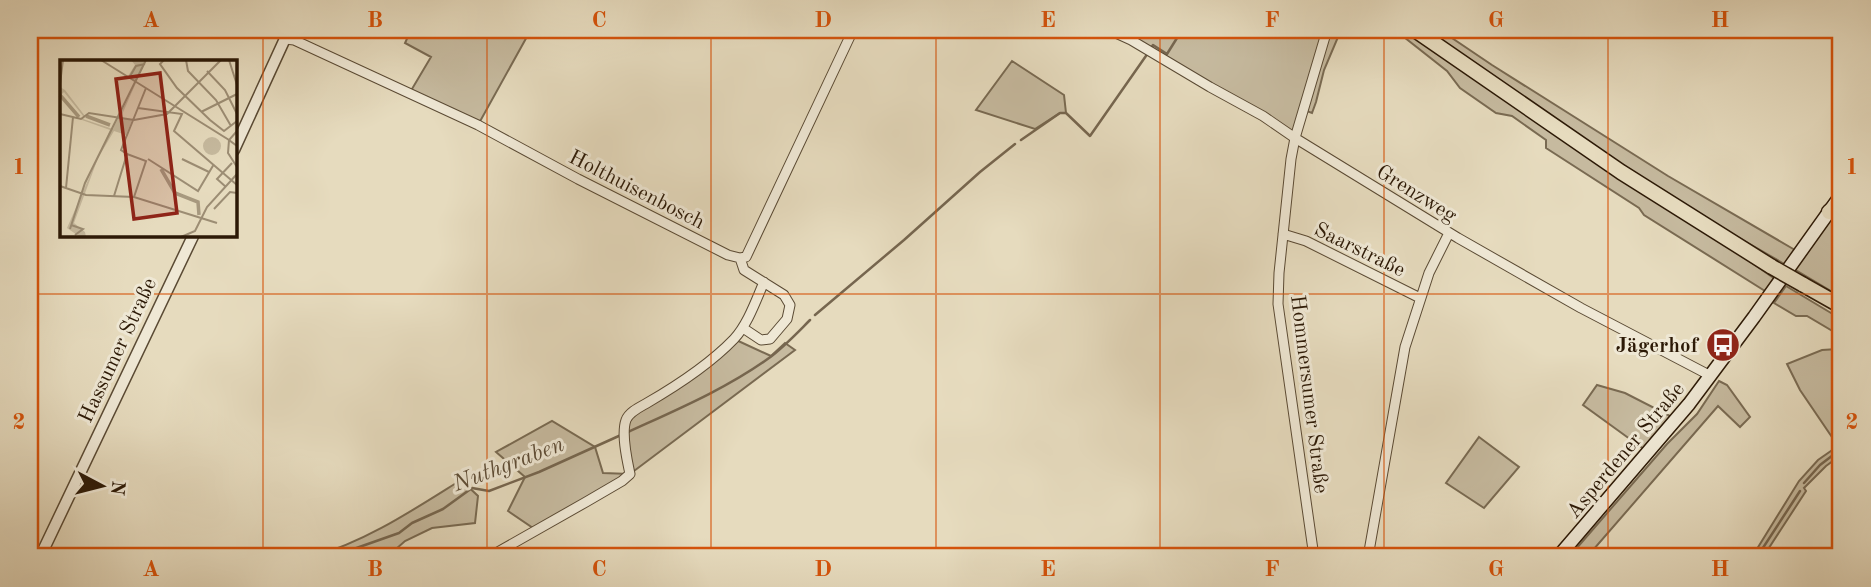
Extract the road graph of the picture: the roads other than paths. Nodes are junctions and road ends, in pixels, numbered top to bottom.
1 (853, 30) edge
2 (1109, 30) edge
3 (1327, 30) edge
4 (1415, 30) edge
5 (287, 34) edge
6 (1296, 138) junction
7 (236, 146) edge
8 (1841, 195) edge
9 (1835, 207) edge
10 (1448, 233) junction
11 (1283, 234) junction
12 (193, 236) edge
13 (740, 258) junction
14 (764, 282) junction
15 (1420, 298) junction
16 (1841, 306) edge
17 (743, 328) junction
18 (1711, 376) junction
19 (40, 557) edge
20 (489, 557) edge
21 (1314, 557) edge
22 (1368, 557) edge
23 (1558, 557) edge

1 - 13 street
2 - 6 street, Grenzweg
3 - 6 street, Hommersumer Straße
4 - 16 main road, bridge
5 - 7 street
5 - 13 street, Holthuisenbosch
6 - 10 street, Grenzweg
6 - 11 street, Hommersumer Straße
8 - 9 main road, Asperdener Straße
9 - 18 main road, Asperdener Straße
10 - 15 street
10 - 18 street, Grenzweg
11 - 15 street, Saarstraße
11 - 21 street, Hommersumer Straße
12 - 19 street, Hassumer Straße
13 - 14 street
14 - 17 street
14 - 17 street
15 - 22 street
17 - 20 street
18 - 23 main road, Asperdener Straße

